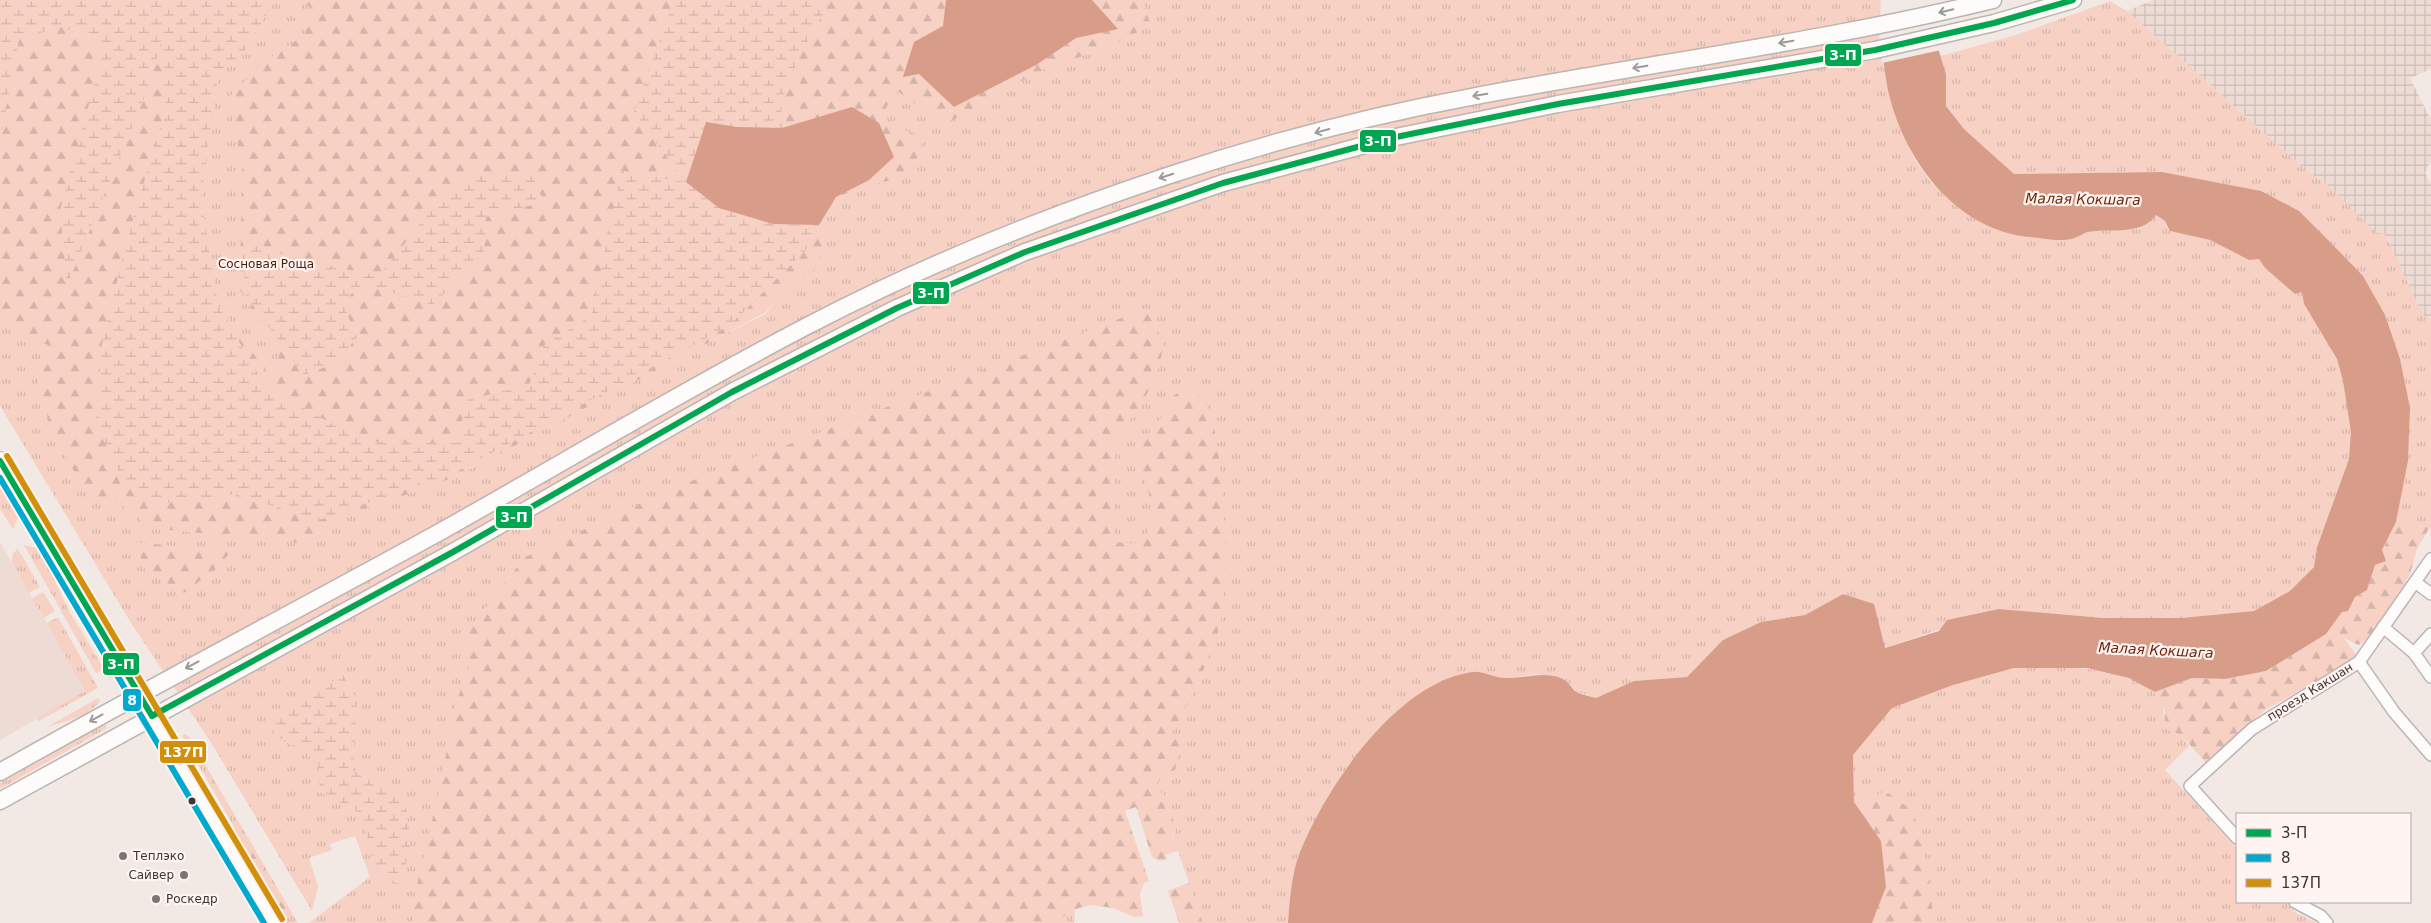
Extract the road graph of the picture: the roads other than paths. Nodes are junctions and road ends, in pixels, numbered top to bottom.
1 (1993, 0) edge
2 (2073, 0) edge
3 (0, 461) edge
4 (2431, 559) edge
5 (2415, 582) junction
6 (2431, 594) edge
7 (2383, 627) junction
8 (2431, 634) edge
9 (2414, 653) junction
10 (2359, 662) junction
11 (2431, 677) edge
12 (139, 694) junction
13 (152, 716) junction
14 (2431, 755) edge
15 (0, 772) edge
16 (0, 802) edge
17 (2236, 837) edge
18 (2297, 903) edge
19 (274, 923) edge
20 (2328, 923) edge

1 -> 12 main road
2 - 13 main road
3 - 12 main road
4 - 5 street, проезд Какшан
5 - 6 street
5 - 7 street, проезд Какшан
7 - 9 street
7 - 10 street, проезд Какшан
8 - 9 street
9 - 11 street
10 - 14 street
10 - 17 street, проезд Какшан
12 - 13 main road
12 -> 15 main road
13 - 16 main road
13 - 19 main road
18 - 20 street

